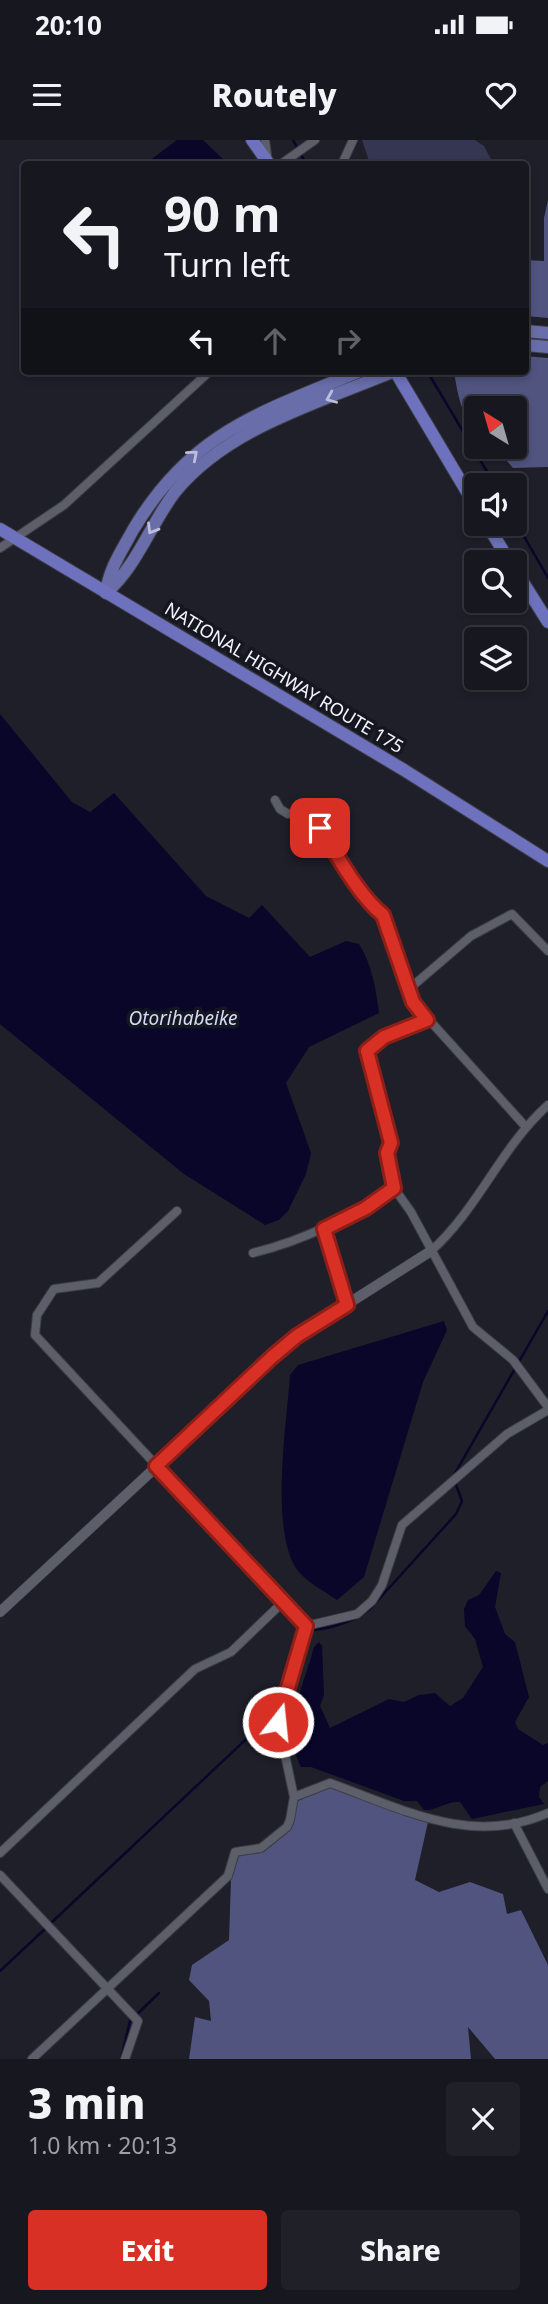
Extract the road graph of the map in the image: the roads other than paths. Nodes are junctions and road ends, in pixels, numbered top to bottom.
1 (252, 140) edge
2 (265, 140) edge
3 (315, 140) edge
4 (353, 140) edge
5 (269, 161) edge
6 (270, 161) edge
7 (276, 161) edge
8 (343, 161) edge
9 (529, 331) edge
10 (548, 333) edge
11 (529, 345) edge
12 (548, 347) edge
13 (206, 375) edge
14 (351, 375) edge
15 (385, 375) edge
16 (396, 375) edge
17 (464, 487) edge
18 (0, 529) edge
19 (16, 538) junction
20 (0, 548) edge
21 (527, 589) edge
22 (106, 593) junction
23 (548, 622) edge
24 (275, 800) dead end
25 (548, 861) edge
26 (548, 951) edge
27 (409, 989) junction
28 (427, 1020) junction
29 (548, 1105) edge
30 (525, 1126) junction
31 (394, 1188) junction
32 (177, 1211) dead end
33 (324, 1229) junction
34 (431, 1251) junction
35 (253, 1253) dead end
36 (347, 1305) junction
37 (548, 1409) edge
38 (156, 1466) junction
39 (282, 1602) junction
40 (0, 1612) edge
41 (306, 1626) junction
42 (294, 1797) junction
43 (548, 1813) edge
44 (514, 1824) junction
45 (0, 1853) edge
46 (0, 1875) edge
47 (548, 1889) edge
48 (106, 1989) junction
49 (32, 2059) edge
50 (125, 2059) edge

1 - 5 highway
2 - 6 street
3 - 7 street
4 - 8 street
9 - 10 main road
11 - 12 main road
13 - 19 street
22 -> 14 main road
15 -> 22 main road
16 - 17 highway
18 - 19 highway, NATIONAL HIGHWAY ROUTE 175
19 - 20 street
19 - 22 highway, NATIONAL HIGHWAY ROUTE 175
21 - 23 highway
22 - 25 highway, NATIONAL HIGHWAY ROUTE 175
24 - 27 street
26 - 27 street
27 - 28 street
28 - 30 street
28 - 31 street
29 - 30 street
30 - 34 street
31 - 33 street
31 - 34 street
32 - 38 street
33 - 35 street
33 - 36 street
34 - 36 street
34 - 37 street
36 - 38 street
37 - 41 street
38 - 39 street
38 - 40 street
39 - 41 street
39 - 45 street
41 - 42 street
42 - 44 street
42 - 48 street
43 - 44 street
44 - 47 street
46 - 48 street
48 - 49 street
48 - 50 street

